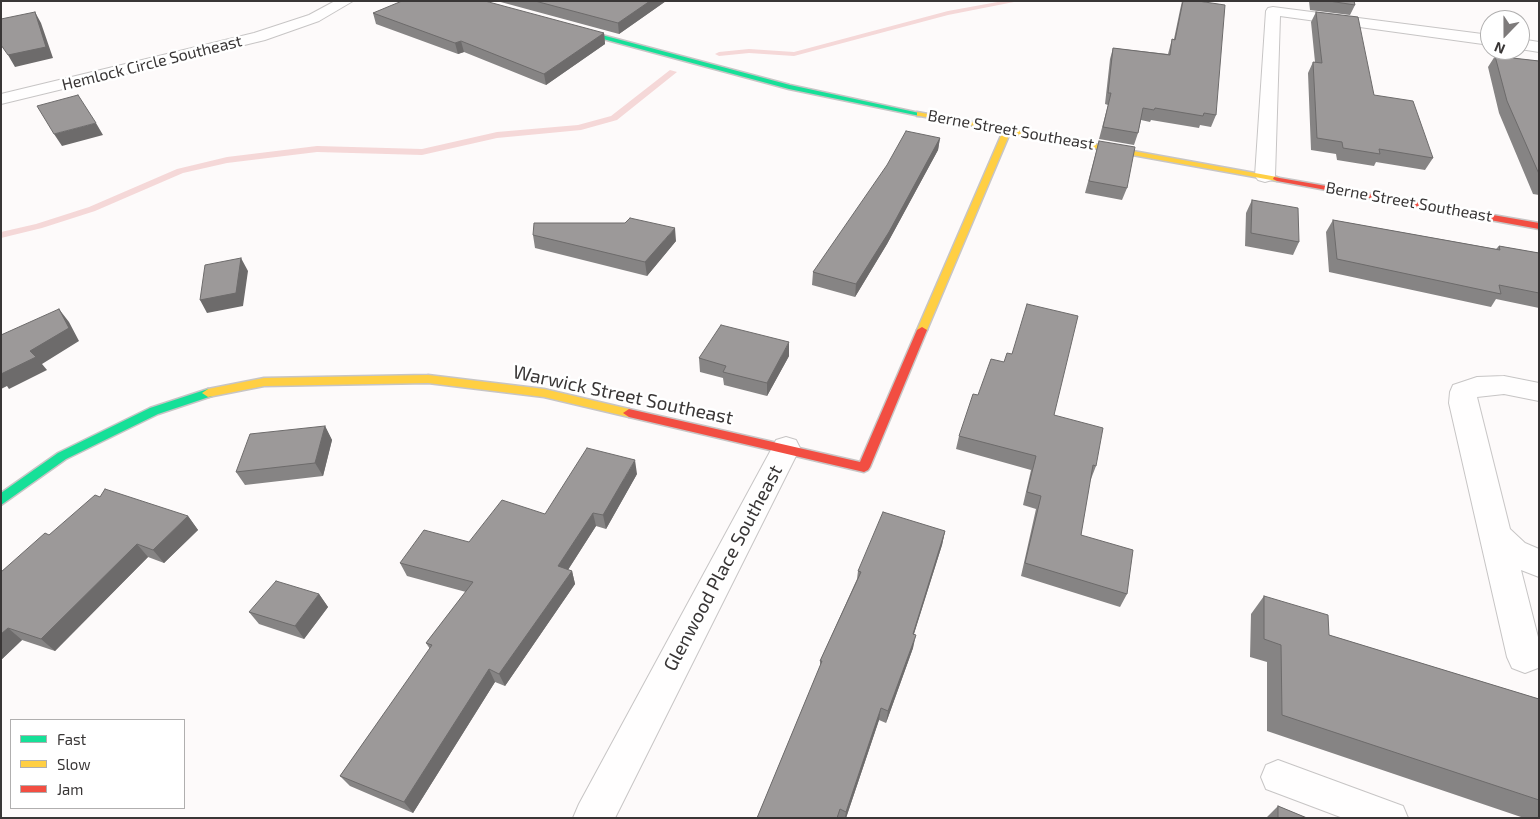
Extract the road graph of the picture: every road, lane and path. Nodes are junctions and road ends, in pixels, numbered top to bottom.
1 (324, 1) edge
2 (346, 1) edge
3 (300, 22) junction
4 (554, 24) edge
5 (1480, 39) edge
6 (1, 99) edge
7 (1007, 130) junction
8 (1265, 176) junction
9 (1539, 226) edge
10 (1539, 392) edge
11 (786, 448) junction
12 (1, 500) edge
13 (1497, 536) junction
14 (1539, 564) edge
15 (1526, 657) dead end
16 (1278, 777) dead end
17 (593, 818) edge
18 (1391, 818) edge

1 - 3 street, Hemlock Circle Southeast
2 - 3 street, Hemlock Circle Southeast
3 - 6 street, Hemlock Circle Southeast
4 - 7 street, Berne Street Southeast
5 - 8 street
7 - 8 street, Berne Street Southeast
7 - 11 street, Glenwood Place Southeast
8 - 9 street, Berne Street Southeast
10 - 13 street
11 - 12 street, Warwick Street Southeast
11 - 17 street, Glenwood Place Southeast
13 - 14 street
13 - 15 street
16 - 18 lane

